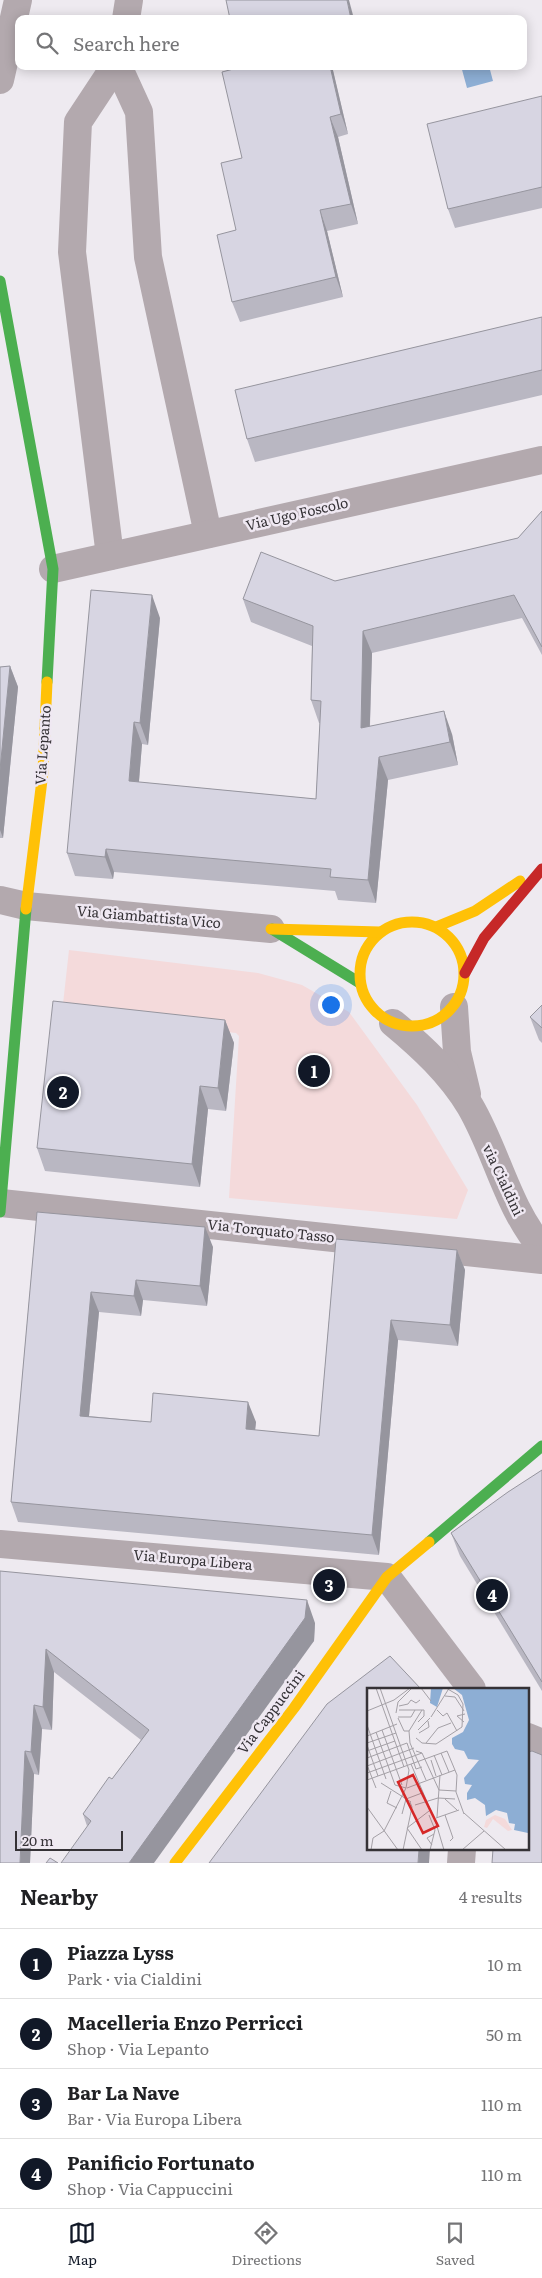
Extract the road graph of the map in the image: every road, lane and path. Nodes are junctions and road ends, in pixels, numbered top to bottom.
1 (18, 0) edge
2 (130, 0) edge
3 (127, 15) edge
4 (114, 70) edge
5 (119, 70) edge
6 (0, 80) edge
7 (0, 281) edge
8 (542, 460) edge
9 (208, 534) junction
10 (110, 556) junction
11 (53, 568) junction
12 (542, 863) edge
13 (542, 869) edge
14 (0, 900) edge
15 (26, 906) junction
16 (436, 927) junction
17 (271, 928) junction
18 (380, 932) junction
19 (465, 972) junction
20 (360, 983) junction
21 (454, 1007) junction
22 (393, 1023) junction
23 (470, 1108) junction
24 (0, 1207) edge
25 (542, 1248) edge
26 (542, 1260) edge
27 (542, 1446) edge
28 (0, 1544) edge
29 (387, 1577) junction
30 (471, 1688) edge
31 (530, 1737) edge
32 (542, 1743) edge
33 (462, 1850) edge
34 (175, 1863) edge
35 (461, 1863) edge

1 - 6 street
2 - 3 street
4 - 10 street
5 - 9 street
7 - 11 street, Via Lepanto
8 - 9 street, Via Ugo Foscolo
9 - 10 street, Via Ugo Foscolo
10 - 11 street, Via Ugo Foscolo
11 - 15 street, Via Lepanto
12 - 16 street
13 - 19 street
14 - 15 street, Via Giambattista Vico
15 - 17 street, Via Giambattista Vico
15 - 24 street, Via Lepanto
16 - 18 street
16 - 19 street
17 - 18 street, Via Giambattista Vico
17 - 20 street, Via Giambattista Vico
18 - 20 street
19 - 21 street
20 - 22 street
21 - 22 street
21 - 23 street, via Cialdini
22 - 23 street, via Cialdini
23 - 25 street, via Cialdini
24 - 26 street, Via Torquato Tasso
27 - 29 street, Via Cappuccini
28 - 29 street, Via Europa Libera
29 - 30 street
29 - 34 street, Via Cappuccini
31 - 32 street
33 - 35 street

